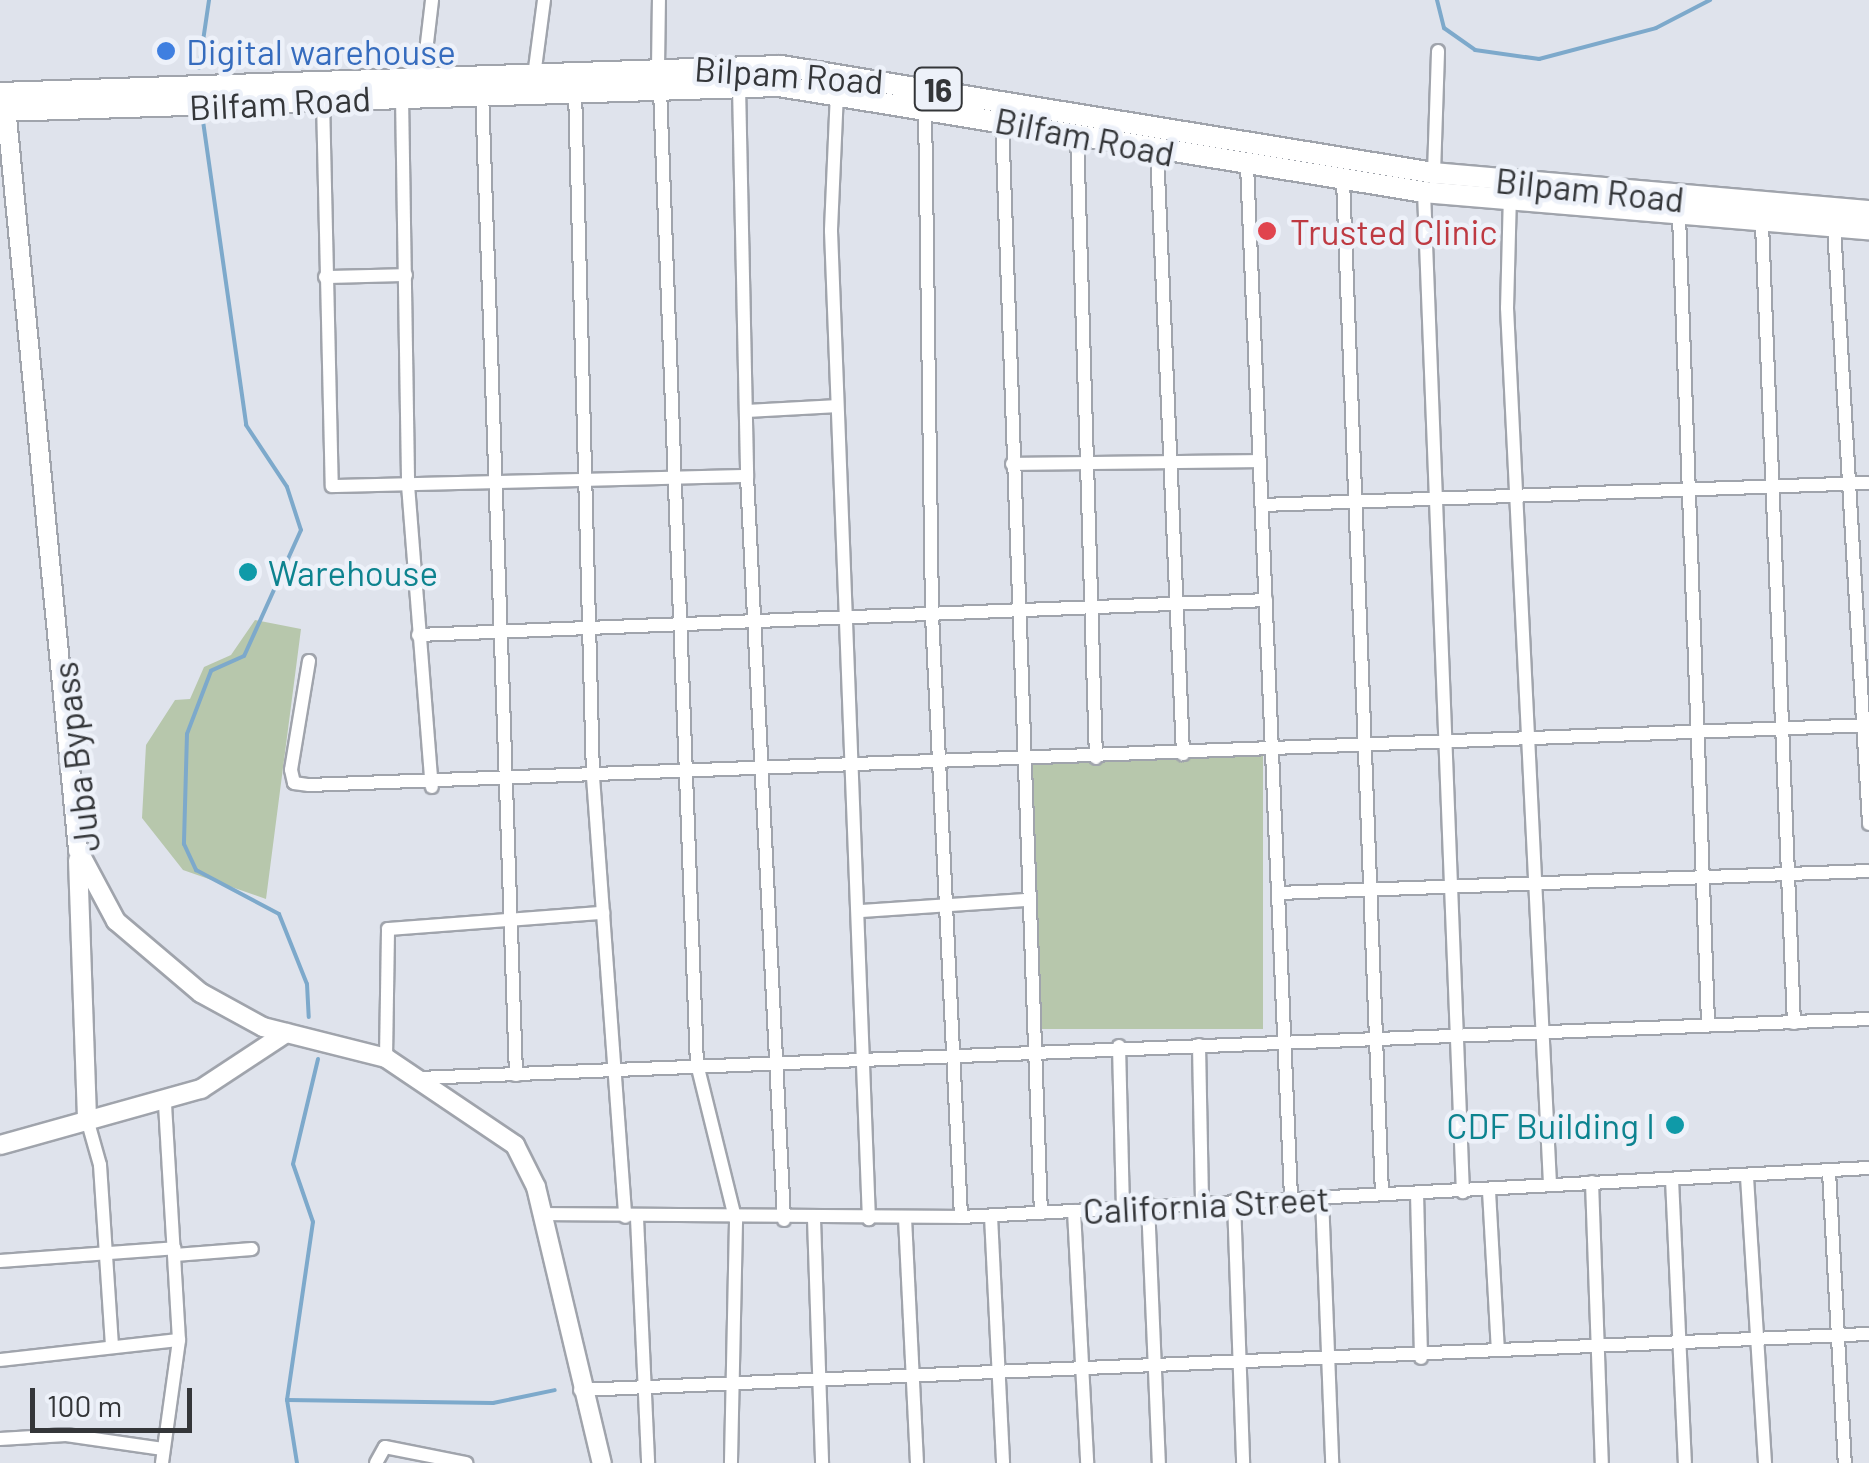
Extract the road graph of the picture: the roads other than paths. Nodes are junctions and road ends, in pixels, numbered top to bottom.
1 (432, 0) edge
2 (544, 0) edge
3 (659, 0) edge
4 (1438, 50) dead end
5 (534, 76) junction
6 (423, 78) junction
7 (659, 78) junction
8 (838, 80) junction
9 (739, 86) junction
10 (575, 89) junction
11 (482, 91) junction
12 (402, 96) junction
13 (1, 99) edge
14 (323, 100) junction
15 (925, 105) junction
16 (1002, 120) junction
17 (1077, 134) junction
18 (1157, 151) junction
19 (5, 161) edge
20 (1247, 165) junction
21 (1343, 179) junction
22 (1429, 183) junction
23 (1511, 192) junction
24 (1869, 211) edge
25 (1679, 216) junction
26 (0, 221) edge
27 (19, 224) junction
28 (1762, 224) junction
29 (1834, 227) junction
30 (1869, 229) edge
31 (406, 275) junction
32 (324, 277) junction
33 (837, 406) junction
34 (748, 410) junction
35 (1259, 461) junction
36 (1092, 462) junction
37 (1173, 462) junction
38 (1012, 464) junction
39 (747, 476) junction
40 (583, 482) junction
41 (671, 482) junction
42 (1869, 483) edge
43 (492, 484) junction
44 (1852, 484) junction
45 (408, 485) junction
46 (1772, 488) junction
47 (1692, 491) junction
48 (1516, 496) junction
49 (1431, 499) junction
50 (1352, 500) junction
51 (1262, 505) junction
52 (1266, 600) junction
53 (1175, 604) junction
54 (1090, 610) junction
55 (1017, 614) junction
56 (932, 615) junction
57 (756, 620) junction
58 (846, 620) junction
59 (676, 626) junction
60 (592, 628) junction
61 (494, 633) junction
62 (418, 634) junction
63 (309, 661) dead end
64 (1868, 725) edge
65 (1783, 729) junction
66 (1703, 733) junction
67 (1529, 741) junction
68 (1440, 743) junction
69 (1362, 745) junction
70 (1272, 750) junction
71 (1182, 754) junction
72 (1096, 758) junction
73 (1021, 761) junction
74 (945, 762) junction
75 (853, 764) junction
76 (686, 770) junction
77 (764, 771) junction
78 (594, 777) junction
79 (504, 780) junction
80 (432, 787) junction
81 (1869, 824) edge
82 (78, 850) junction
83 (1869, 871) edge
84 (1788, 874) junction
85 (1708, 877) junction
86 (1535, 883) junction
87 (1445, 886) junction
88 (1368, 890) junction
89 (1278, 893) junction
90 (1027, 900) junction
91 (950, 907) junction
92 (860, 910) junction
93 (603, 914) junction
94 (509, 921) junction
95 (1869, 1019) edge
96 (1794, 1023) junction
97 (1708, 1024) junction
98 (1542, 1028) junction
99 (286, 1033) junction
100 (1456, 1033) junction
101 (1376, 1037) junction
102 (1284, 1039) junction
103 (1199, 1045) junction
104 (1118, 1046) junction
105 (1032, 1051) junction
106 (955, 1054) junction
107 (386, 1058) junction
108 (867, 1058) junction
109 (778, 1063) junction
110 (696, 1064) junction
111 (615, 1067) junction
112 (516, 1076) junction
113 (419, 1078) junction
114 (165, 1102) junction
115 (87, 1120) junction
116 (0, 1145) edge
117 (1869, 1168) edge
118 (1830, 1171) junction
119 (1748, 1177) junction
120 (1672, 1179) junction
121 (1592, 1182) junction
122 (1550, 1185) junction
123 (1489, 1191) junction
124 (1463, 1192) junction
125 (1382, 1193) junction
126 (1416, 1193) junction
127 (1291, 1198) junction
128 (1322, 1198) junction
129 (1234, 1201) junction
130 (1148, 1204) junction
131 (1202, 1204) junction
132 (1123, 1208) junction
133 (1074, 1211) junction
134 (542, 1214) junction
135 (1041, 1214) junction
136 (992, 1216) junction
137 (961, 1217) junction
138 (631, 1218) junction
139 (905, 1218) junction
140 (814, 1219) junction
141 (869, 1219) junction
142 (784, 1220) junction
143 (736, 1222) junction
144 (252, 1249) dead end
145 (175, 1251) junction
146 (104, 1252) junction
147 (0, 1261) edge
148 (1869, 1334) edge
149 (1840, 1336) junction
150 (1763, 1337) junction
151 (179, 1340) junction
152 (1680, 1344) junction
153 (112, 1346) junction
154 (1598, 1348) junction
155 (1498, 1350) junction
156 (1422, 1358) junction
157 (0, 1360) edge
158 (1239, 1360) junction
159 (1156, 1362) junction
160 (1327, 1362) junction
161 (1084, 1365) junction
162 (999, 1372) junction
163 (912, 1374) junction
164 (819, 1383) junction
165 (732, 1389) junction
166 (580, 1390) junction
167 (644, 1390) junction
168 (0, 1440) edge
169 (163, 1456) edge
170 (444, 1461) edge
171 (376, 1463) edge
172 (466, 1463) edge
173 (602, 1463) edge
174 (648, 1463) edge
175 (731, 1463) edge
176 (822, 1463) edge
177 (917, 1463) edge
178 (1004, 1463) edge
179 (1087, 1463) edge
180 (1158, 1463) edge
181 (1243, 1463) edge
182 (1332, 1463) edge
183 (1602, 1463) edge
184 (1685, 1463) edge
185 (1765, 1463) edge
186 (1845, 1463) edge

1 - 6 street
2 - 5 street
3 - 7 street
4 - 22 street
5 - 6 main road, Bilpam Road / 16
5 - 7 main road, Bilpam Road / 16
6 - 13 main road, Bilpam Road / 16
7 - 8 main road, Bilpam Road / 16
7 - 9 main road, Bilfam Road / 16
7 - 10 main road, Bilfam Road / 16
7 - 41 street
8 - 9 main road, Bilfam Road / 16
8 - 15 main road, Bilfam Road / 16
8 - 22 main road, Bilpam Road / 16
8 - 33 street
9 - 34 street
10 - 11 main road, Bilfam Road / 16
10 - 40 street
11 - 12 main road, Bilfam Road / 16
11 - 43 street
12 - 14 main road, Bilfam Road / 16
12 - 31 street
13 - 14 main road, Bilfam Road / 16
13 - 19 main road, Juba Bypass
14 - 32 street
15 - 16 main road, Bilfam Road / 16
15 - 56 street
16 - 17 main road, Bilfam Road / 16
16 - 38 street
17 - 18 main road, Bilfam Road / 16
17 - 36 street
18 - 20 main road, Bilfam Road / 16
18 - 37 street
19 - 27 main road, Juba Bypass
20 - 21 main road, Bilfam Road / 16
20 - 35 street
21 - 22 main road, Bilfam Road / 16
21 - 50 street
22 - 23 main road, Bilpam Road / 16
22 - 49 street
23 - 24 main road, Bilpam Road / 16
23 - 25 main road, 16
23 - 48 street
25 - 28 main road, 16
25 - 47 street
26 - 27 street
27 - 82 main road, Juba Bypass
28 - 29 main road, 16
28 - 46 street
29 - 30 main road, 16
29 - 44 street
31 - 32 street
31 - 45 street
32 - 45 street
33 - 34 street
33 - 58 street
34 - 39 street
35 - 37 street
35 - 51 street
36 - 37 street
36 - 38 street
36 - 54 street
37 - 53 street
38 - 55 street
39 - 41 street
39 - 57 street
40 - 41 street
40 - 43 street
40 - 60 street
41 - 59 street
42 - 44 street
43 - 45 street
43 - 61 street
44 - 46 street
44 - 64 street
45 - 62 street
46 - 47 street
46 - 65 street
47 - 48 street
47 - 66 street
48 - 49 street
48 - 67 street
49 - 50 street
49 - 68 street
50 - 51 street
50 - 69 street
51 - 52 street
52 - 53 street
52 - 70 street
53 - 54 street
53 - 71 street
54 - 55 street
54 - 72 street
55 - 56 street
55 - 73 street
56 - 58 street
56 - 74 street
57 - 58 street
57 - 59 street
57 - 77 street
58 - 75 street
59 - 60 street
59 - 76 street
60 - 61 street
60 - 78 street
61 - 62 street
61 - 79 street
62 - 80 street
63 - 80 street
64 - 65 street
64 - 81 street
65 - 66 street
65 - 84 street
66 - 67 street
66 - 85 street
67 - 68 street
67 - 86 street
68 - 69 street
68 - 87 street
69 - 70 street
69 - 88 street
70 - 71 street
70 - 89 street
71 - 72 street
72 - 73 street
73 - 74 street
73 - 90 street
74 - 75 street
74 - 91 street
75 - 77 street
75 - 92 street
76 - 77 street
76 - 78 street
76 - 110 street
77 - 109 street
78 - 79 street
78 - 93 street
79 - 80 street
79 - 94 street
82 - 99 main road, Juba Bypass
82 - 115 main road
83 - 84 street
84 - 85 street
84 - 96 street
85 - 86 street
85 - 97 street
86 - 87 street
86 - 98 street
87 - 88 street
87 - 100 street
88 - 89 street
88 - 101 street
89 - 102 street
90 - 91 street
90 - 105 street
91 - 92 street
91 - 106 street
92 - 108 street
93 - 94 street
93 - 111 street
94 - 107 street
94 - 112 street
95 - 96 street
96 - 97 street
97 - 98 street
98 - 100 street
98 - 122 street
99 - 107 main road, Juba Bypass
99 - 114 main road
100 - 101 street
100 - 124 street
101 - 102 street
101 - 125 street
102 - 103 street
102 - 127 street
103 - 104 street
103 - 131 street
104 - 105 street
104 - 132 street
105 - 106 street
105 - 135 street
106 - 108 street
106 - 137 street
107 - 113 main road, Juba Bypass
108 - 109 street
108 - 141 street
109 - 110 street
109 - 142 street
110 - 111 street
110 - 143 street
111 - 112 street
111 - 138 street
112 - 113 street
113 - 134 main road, Juba Bypass
114 - 115 main road
114 - 145 street
115 - 116 main road
115 - 146 street
117 - 118 street, California Street
118 - 119 street, California Street
118 - 149 street
119 - 120 street, California Street
119 - 150 street
120 - 121 street, California Street
120 - 152 street
121 - 122 street, California Street
121 - 154 street
122 - 123 street, California Street
123 - 124 street, California Street
123 - 155 street
124 - 126 street, California Street
125 - 126 street, California Street
125 - 128 street, California Street
126 - 156 street
127 - 128 street, California Street
127 - 129 street, California Street
128 - 160 street
129 - 131 street, California Street
129 - 158 street
130 - 131 street, California Street
130 - 132 street, California Street
130 - 159 street
132 - 133 street, California Street
133 - 135 street, California Street
133 - 161 street
134 - 138 street, California Street
134 - 166 main road, Juba Bypass
135 - 136 street, California Street
136 - 137 street, California Street
136 - 162 street
137 - 139 street, California Street
138 - 143 street, California Street
138 - 167 street
139 - 141 street, California Street
139 - 163 street
140 - 141 street, California Street
140 - 142 street, California Street
140 - 164 street
142 - 143 street, California Street
143 - 165 street
144 - 145 street
145 - 146 street
145 - 151 street
146 - 147 street
146 - 153 street
148 - 149 street
149 - 150 street
149 - 186 street
150 - 152 street
150 - 185 street
151 - 153 street
151 - 169 street
152 - 154 street
152 - 184 street
153 - 157 street
154 - 155 street
154 - 183 street
155 - 156 street
156 - 160 street
158 - 159 street
158 - 160 street
158 - 181 street
159 - 161 street
159 - 180 street
160 - 182 street
161 - 162 street
161 - 179 street
162 - 163 street
162 - 178 street
163 - 164 street
163 - 177 street
164 - 165 street
164 - 176 street
165 - 167 street
165 - 175 street
166 - 167 street
166 - 173 main road, Juba Bypass
167 - 174 street
168 - 169 street
170 - 171 street
170 - 172 street

